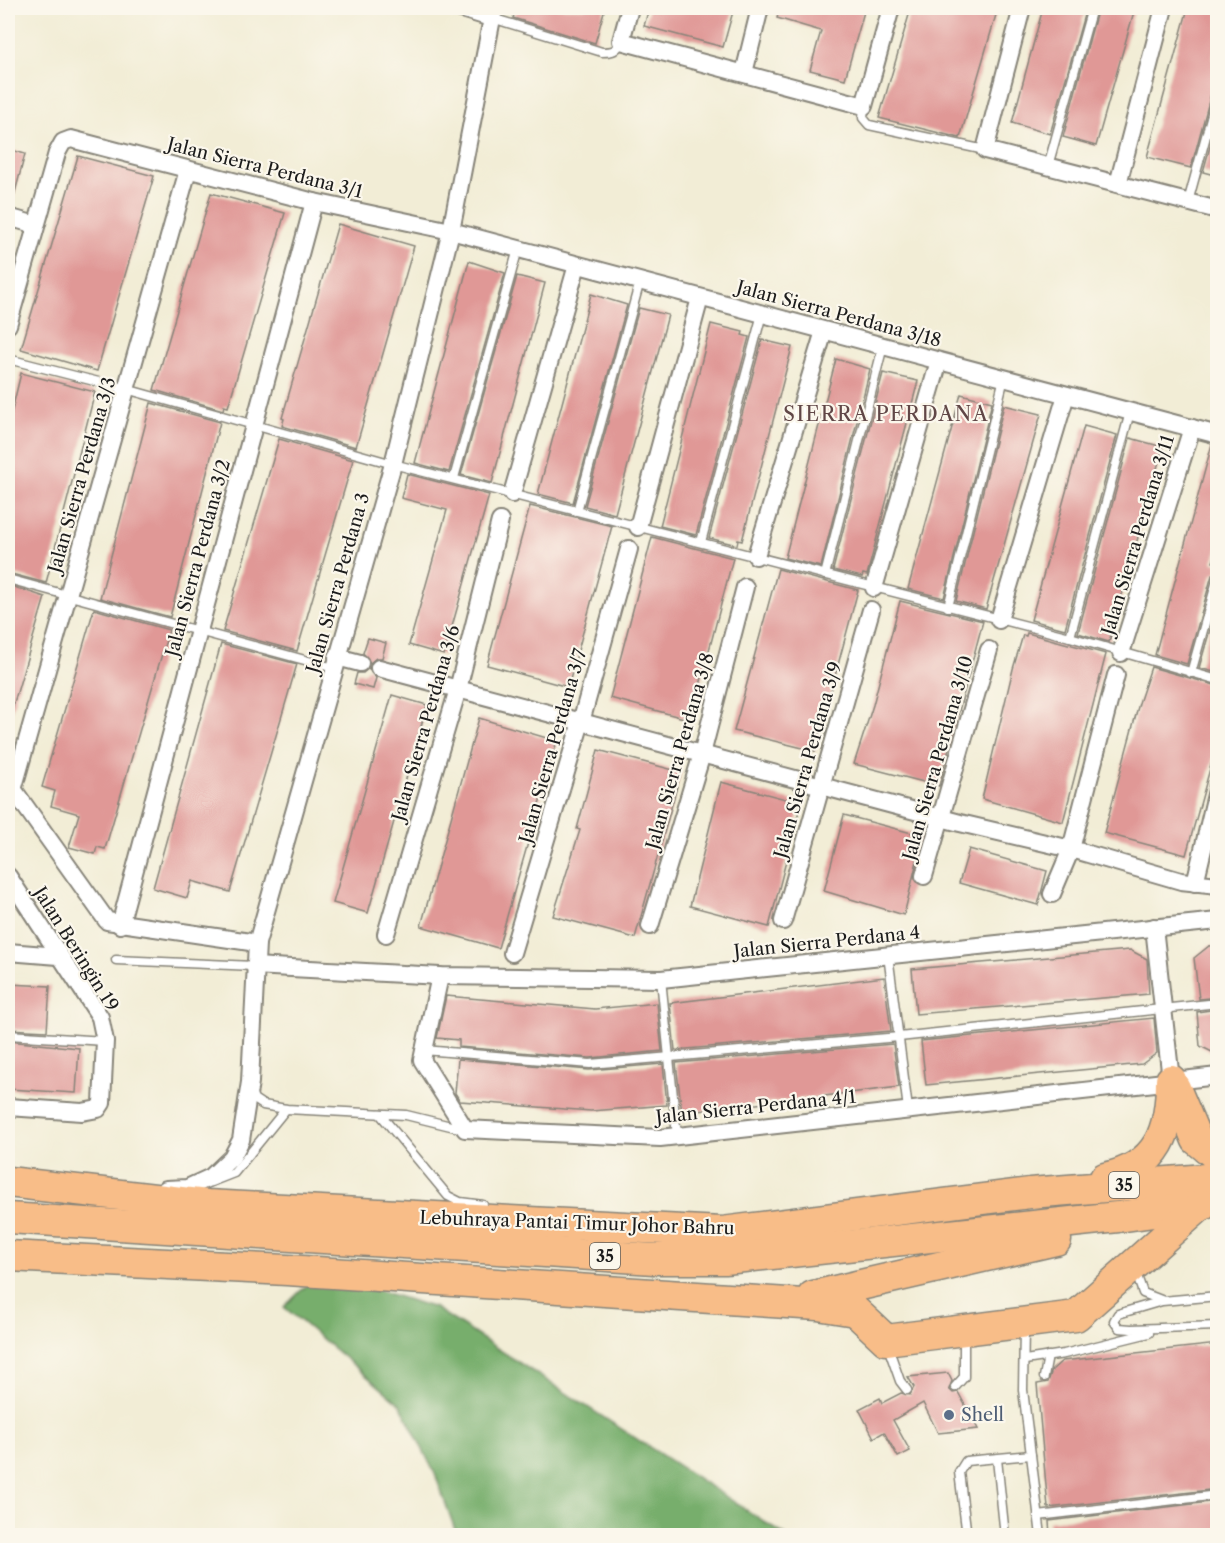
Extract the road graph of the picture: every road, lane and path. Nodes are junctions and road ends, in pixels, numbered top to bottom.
1 (458, 8) edge
2 (630, 8) edge
3 (760, 8) edge
4 (891, 8) edge
5 (1022, 8) edge
6 (1092, 8) edge
7 (1164, 8) edge
8 (493, 13) edge
9 (621, 41) junction
10 (744, 73) junction
11 (1218, 92) edge
12 (864, 106) junction
13 (985, 150) junction
14 (1047, 166) junction
15 (188, 170) junction
16 (1118, 184) junction
17 (314, 202) junction
18 (1188, 202) junction
19 (1218, 210) edge
20 (8, 217) edge
21 (36, 225) junction
22 (452, 231) junction
23 (518, 249) junction
24 (577, 265) junction
25 (640, 281) junction
26 (700, 298) junction
27 (762, 314) junction
28 (8, 325) edge
29 (824, 331) junction
30 (883, 346) junction
31 (8, 359) edge
32 (939, 361) junction
33 (1004, 378) junction
34 (126, 389) junction
35 (1066, 395) junction
36 (1130, 412) junction
37 (254, 426) junction
38 (1192, 428) junction
39 (1218, 435) edge
40 (393, 464) junction
41 (454, 478) junction
42 (512, 494) junction
43 (577, 511) junction
44 (500, 521) dead end
45 (638, 527) junction
46 (701, 542) junction
47 (629, 549) dead end
48 (756, 556) junction
49 (825, 575) junction
50 (1218, 577) edge
51 (8, 579) edge
52 (745, 587) dead end
53 (874, 588) junction
54 (68, 596) junction
55 (948, 607) junction
56 (871, 610) dead end
57 (999, 620) junction
58 (199, 631) junction
59 (1070, 637) junction
60 (989, 650) dead end
61 (1121, 654) junction
62 (336, 662) junction
63 (360, 663) dead end
64 (379, 668) dead end
65 (1191, 673) junction
66 (1116, 675) dead end
67 (1218, 680) edge
68 (458, 689) junction
69 (582, 722) junction
70 (702, 754) junction
71 (10, 785) edge
72 (822, 786) junction
73 (1218, 786) edge
74 (941, 818) junction
75 (1071, 849) junction
76 (924, 876) dead end
77 (8, 878) edge
78 (1195, 884) junction
79 (1218, 885) edge
80 (1052, 894) dead end
81 (783, 921) dead end
82 (1218, 921) edge
83 (120, 925) junction
84 (650, 926) dead end
85 (1154, 927) junction
86 (386, 934) dead end
87 (257, 943) junction
88 (8, 952) edge
89 (512, 954) dead end
90 (888, 955) junction
91 (58, 956) junction
92 (116, 960) dead end
93 (254, 966) junction
94 (440, 976) junction
95 (661, 980) junction
96 (1218, 1003) edge
97 (1163, 1008) junction
98 (8, 1035) edge
99 (898, 1036) junction
100 (105, 1041) junction
101 (422, 1050) junction
102 (669, 1058) junction
103 (1218, 1076) edge
104 (1171, 1080) junction
105 (249, 1082) junction
106 (8, 1107) edge
107 (286, 1109) junction
108 (908, 1110) junction
109 (380, 1114) junction
110 (465, 1129) junction
111 (677, 1136) junction
112 (1218, 1157) edge
113 (8, 1173) edge
114 (1218, 1178) edge
115 (8, 1182) edge
116 (199, 1183) junction
117 (1030, 1193) junction
118 (1209, 1205) edge
119 (493, 1206) dead end
120 (8, 1218) edge
121 (8, 1256) edge
122 (1136, 1263) junction
123 (1218, 1296) edge
124 (1162, 1300) junction
125 (779, 1303) junction
126 (1024, 1323) junction
127 (1218, 1326) edge
128 (964, 1330) junction
129 (1161, 1330) junction
130 (886, 1341) junction
131 (1048, 1356) junction
132 (1025, 1360) junction
133 (1044, 1377) dead end
134 (956, 1387) dead end
135 (907, 1390) dead end
136 (1031, 1455) junction
137 (996, 1459) junction
138 (1218, 1495) edge
139 (1038, 1516) junction
140 (968, 1536) edge
141 (1005, 1536) edge
142 (1041, 1536) edge

1 - 8 street
2 - 9 street
3 - 10 street
4 - 12 street
5 - 13 street
6 - 14 lane
7 - 16 street
8 - 9 lane
8 - 22 street, Jalan Sierra Perdana 3
9 - 10 street
10 - 12 street
11 - 18 lane
12 - 13 lane
13 - 14 street
14 - 16 street
15 - 17 street, Jalan Sierra Perdana 3/1
15 - 21 street, Jalan Sierra Perdana 3/1
15 - 34 street, Jalan Sierra Perdana 3/3
16 - 18 street
17 - 22 street, Jalan Sierra Perdana 3/1
17 - 37 street, Jalan Sierra Perdana 3/2
18 - 19 street
20 - 21 street
21 - 28 street
22 - 23 street, Jalan Sierra Perdana 3/18
22 - 40 street, Jalan Sierra Perdana 3
23 - 24 street, Jalan Sierra Perdana 3/18
23 - 41 lane
24 - 25 street, Jalan Sierra Perdana 3/18
24 - 42 street
25 - 26 street, Jalan Sierra Perdana 3/18
25 - 43 lane
26 - 27 street, Jalan Sierra Perdana 3/18
26 - 45 street
27 - 29 street, Jalan Sierra Perdana 3/18
27 - 46 lane
29 - 30 street, Jalan Sierra Perdana 3/18
29 - 48 street
30 - 32 street, Jalan Sierra Perdana 3/18
30 - 49 lane
31 - 34 lane
32 - 33 street, Jalan Sierra Perdana 3/18
32 - 53 street
33 - 35 street, Jalan Sierra Perdana 3/18
33 - 55 lane
34 - 37 lane
34 - 54 street, Jalan Sierra Perdana 3/3
35 - 36 street, Jalan Sierra Perdana 3/18
35 - 57 street
36 - 38 street, Jalan Sierra Perdana 3/18
36 - 59 lane
37 - 40 lane
37 - 58 street, Jalan Sierra Perdana 3/2
38 - 39 street, Jalan Sierra Perdana 3/18
38 - 61 street, Jalan Sierra Perdana 3/11
40 - 41 lane
40 - 62 street, Jalan Sierra Perdana 3
41 - 42 lane
42 - 43 lane
43 - 45 lane
44 - 68 street, Jalan Sierra Perdana 3/6
45 - 46 lane
46 - 48 lane
47 - 69 street, Jalan Sierra Perdana 3/7
48 - 49 lane
49 - 53 lane
50 - 65 lane
51 - 54 lane
52 - 70 street, Jalan Sierra Perdana 3/8
53 - 55 lane
54 - 58 lane
54 - 71 street, Jalan Sierra Perdana 3/3
55 - 57 lane
56 - 72 street, Jalan Sierra Perdana 3/9
57 - 59 lane
58 - 62 lane
58 - 83 street, Jalan Sierra Perdana 3/2
59 - 61 lane
60 - 74 street, Jalan Sierra Perdana 3/10
61 - 65 lane
62 - 63 street
62 - 87 street, Jalan Sierra Perdana 3
64 - 68 street
65 - 67 lane
66 - 75 street
68 - 69 street
68 - 86 street, Jalan Sierra Perdana 3/6
69 - 70 street
69 - 89 street, Jalan Sierra Perdana 3/7
70 - 72 street
70 - 84 street, Jalan Sierra Perdana 3/8
71 - 83 street
72 - 74 street
72 - 81 street, Jalan Sierra Perdana 3/9
73 - 78 street
74 - 75 street
74 - 76 street, Jalan Sierra Perdana 3/10
75 - 78 street
75 - 80 street
77 - 91 street, Jalan Beringin 19
78 - 79 street
82 - 85 street, Jalan Sierra Perdana 4
83 - 87 street
85 - 90 street, Jalan Sierra Perdana 4
85 - 97 street
87 - 93 street, Jalan Sierra Perdana 3
88 - 91 street
90 - 95 street, Jalan Sierra Perdana 4
90 - 99 lane
91 - 100 street, Jalan Beringin 19
92 - 93 lane
93 - 94 street, Jalan Sierra Perdana 4
93 - 105 street, Jalan Sierra Perdana 3
94 - 95 street, Jalan Sierra Perdana 4
94 - 101 street
95 - 102 lane
96 - 97 lane
97 - 99 lane
97 - 104 street
98 - 100 lane
99 - 102 lane
99 - 108 lane
100 - 106 street, Jalan Beringin 19
101 - 102 lane
101 - 110 street
102 - 111 lane
103 - 104 street, Jalan Sierra Perdana 4/1
104 - 108 street, Jalan Sierra Perdana 4/1
104 - 112 highway
104 - 117 highway
105 - 107 lane
105 - 116 street, Jalan Sierra Perdana 3
107 - 109 lane
107 - 116 lane
108 - 111 street, Jalan Sierra Perdana 4/1
109 - 110 lane
109 - 119 lane
110 - 111 street, Jalan Sierra Perdana 4/1
113 - 116 street
114 - 117 highway, Lebuhraya Pantai Timur Johor Bahru / 35
115 - 117 highway, Lebuhraya Pantai Timur Johor Bahru / 35
118 - 120 highway, Lebuhraya Pantai Timur Johor Bahru / 35
118 - 122 highway
118 - 125 highway
121 - 125 highway
122 - 124 lane
122 - 126 highway
123 - 124 lane
124 - 129 lane
125 - 130 highway
126 - 128 highway
126 - 132 lane
127 - 129 lane
128 - 130 highway
128 - 134 lane
129 - 131 lane
130 - 135 lane
131 - 132 lane
131 - 133 lane
132 - 136 lane
136 - 137 lane
136 - 139 lane
137 - 140 lane
137 - 141 lane
138 - 139 lane
139 - 142 lane

